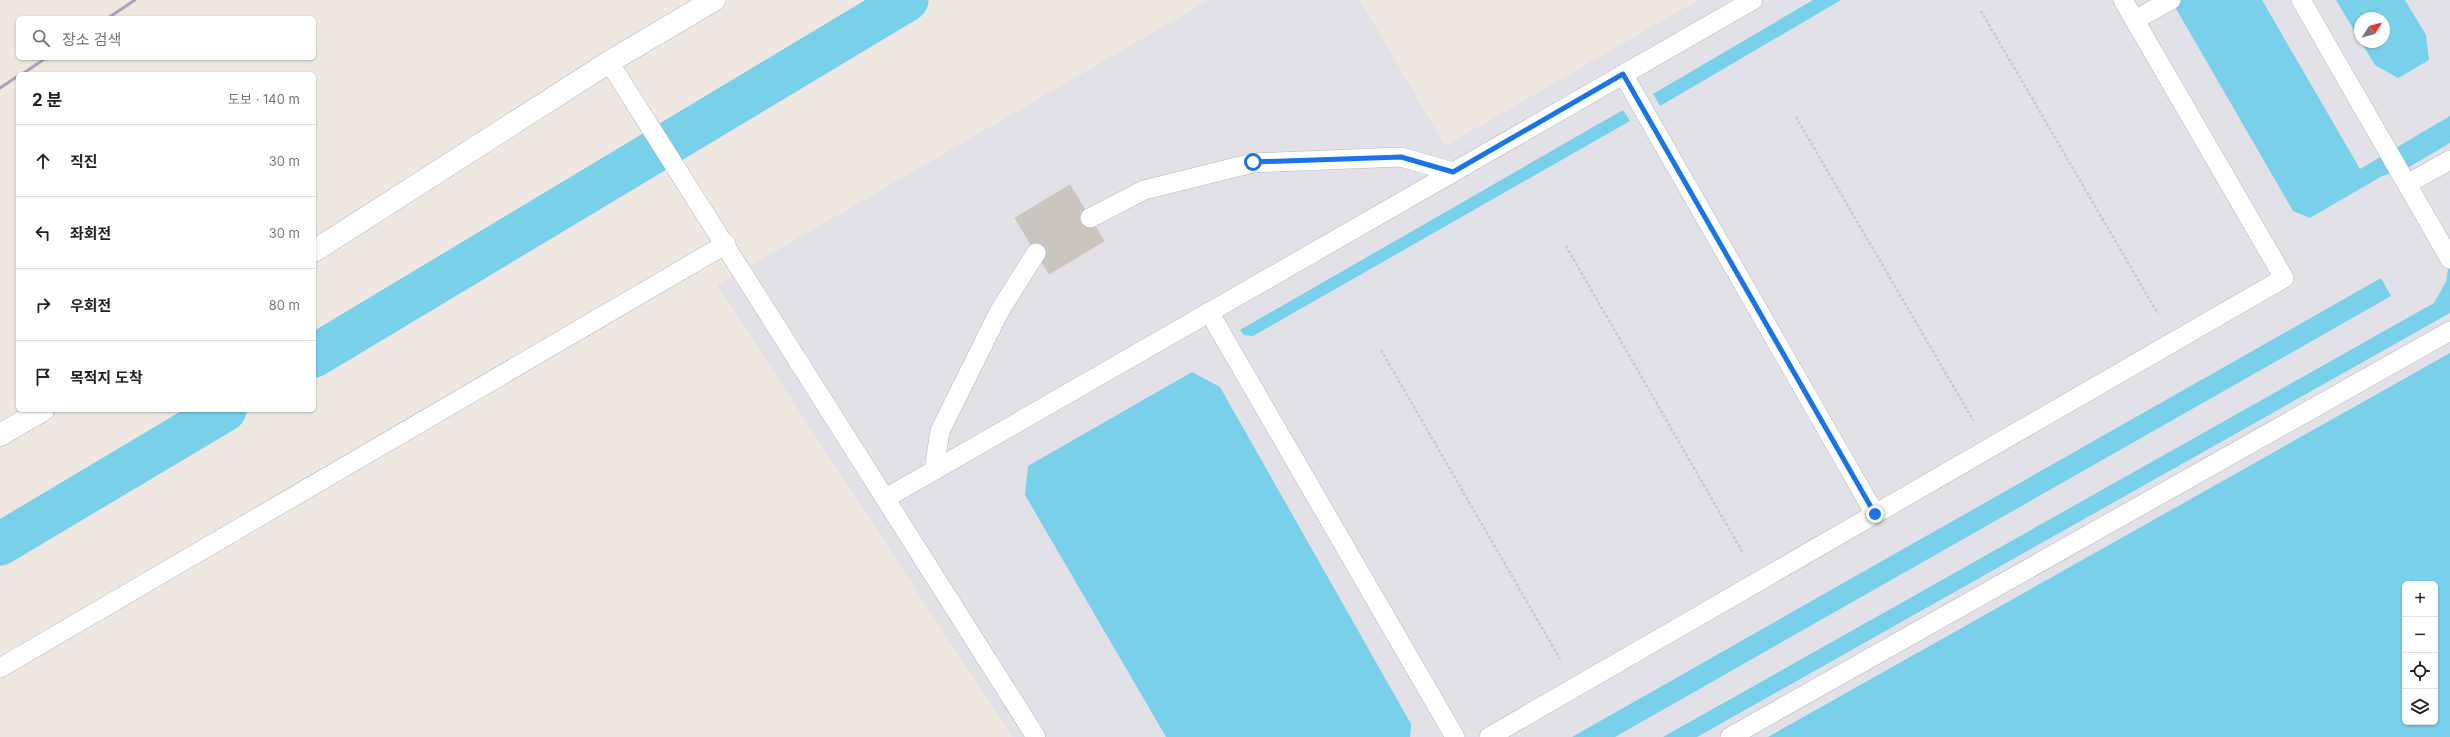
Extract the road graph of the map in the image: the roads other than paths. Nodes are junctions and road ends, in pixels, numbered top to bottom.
1 (714, 0) edge
2 (1753, 0) edge
3 (2123, 0) edge
4 (2301, 0) edge
5 (2169, 1) edge
6 (2135, 20) junction
7 (609, 62) junction
8 (1623, 74) junction
9 (2450, 160) edge
10 (1453, 172) junction
11 (2404, 179) junction
12 (1090, 218) dead end
13 (726, 244) junction
14 (316, 250) edge
15 (1036, 253) dead end
16 (2448, 256) edge
17 (1209, 312) junction
18 (2450, 331) edge
19 (40, 412) edge
20 (0, 435) edge
21 (934, 470) junction
22 (886, 498) junction
23 (1875, 514) junction
24 (0, 668) edge
25 (1036, 737) edge
26 (1455, 737) edge
27 (1489, 737) edge
28 (1730, 737) edge

1 - 7 street
2 - 8 lane
3 - 6 lane
4 - 11 lane
5 - 6 lane
6 - 23 lane
7 - 13 lane
7 - 14 street
8 - 10 lane
8 - 23 lane
9 - 11 lane
10 - 12 lane
10 - 17 lane
11 - 16 lane
13 - 22 lane
13 - 24 lane
15 - 21 lane
17 - 21 lane
17 - 26 lane
18 - 28 lane
19 - 20 street
21 - 22 lane
22 - 25 lane
23 - 27 lane

